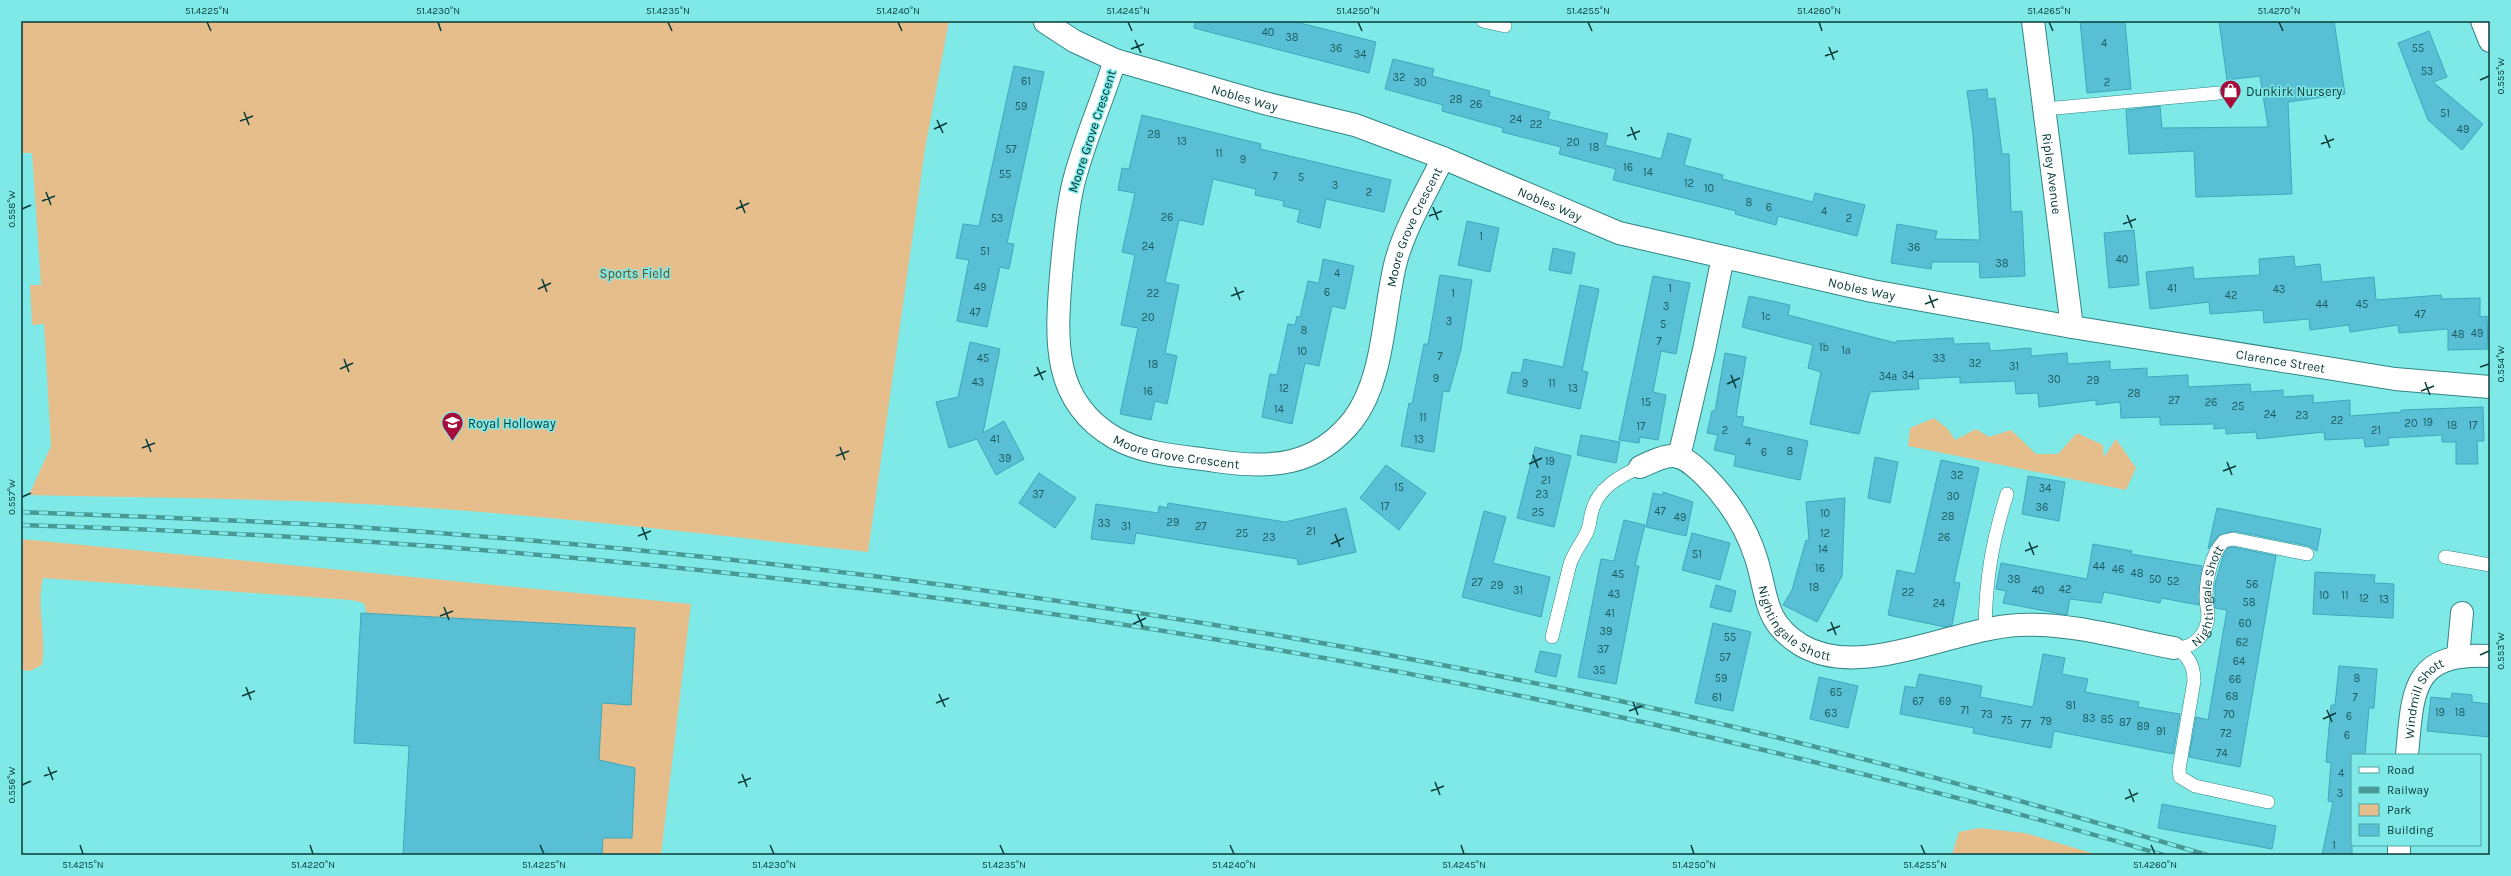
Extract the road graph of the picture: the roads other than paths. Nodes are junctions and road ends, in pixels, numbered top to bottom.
1 (1483, 21) edge
2 (2033, 21) edge
3 (2482, 21) edge
4 (1045, 22) dead end
5 (1505, 26) dead end
6 (2490, 42) edge
7 (1115, 60) junction
8 (2219, 92) dead end
9 (2045, 109) junction
10 (1443, 158) junction
11 (1723, 257) junction
12 (2072, 327) junction
13 (2490, 387) edge
14 (1679, 457) junction
15 (1640, 466) joint
16 (2007, 494) dead end
17 (2307, 554) dead end
18 (2445, 558) dead end
19 (2490, 565) edge
20 (2462, 613) dead end
21 (1985, 628) junction
22 (1552, 637) dead end
23 (2174, 648) junction
24 (2458, 656) junction
25 (2490, 656) edge
26 (2407, 754) edge
27 (2268, 802) dead end

1 - 5 lane
2 - 9 street, Ripley Avenue
3 - 6 street
4 - 7 street, Nobles Way
7 - 10 street, Nobles Way
7 - 10 street, Moore Grove Crescent
8 - 9 lane
9 - 12 street, Ripley Avenue
10 - 11 street, Nobles Way
11 - 12 street, Nobles Way
11 - 14 street
12 - 13 street, Clarence Street
14 - 15 street
14 - 21 street, Nightingale Shott
15 - 22 lane
16 - 21 lane
17 - 23 lane, Nightingale Shott
18 - 19 lane
20 - 24 street, Windmill Shott
21 - 23 street, Nightingale Shott
23 - 27 lane, Nightingale Shott
24 - 25 street, Windmill Shott
24 - 26 street, Windmill Shott

